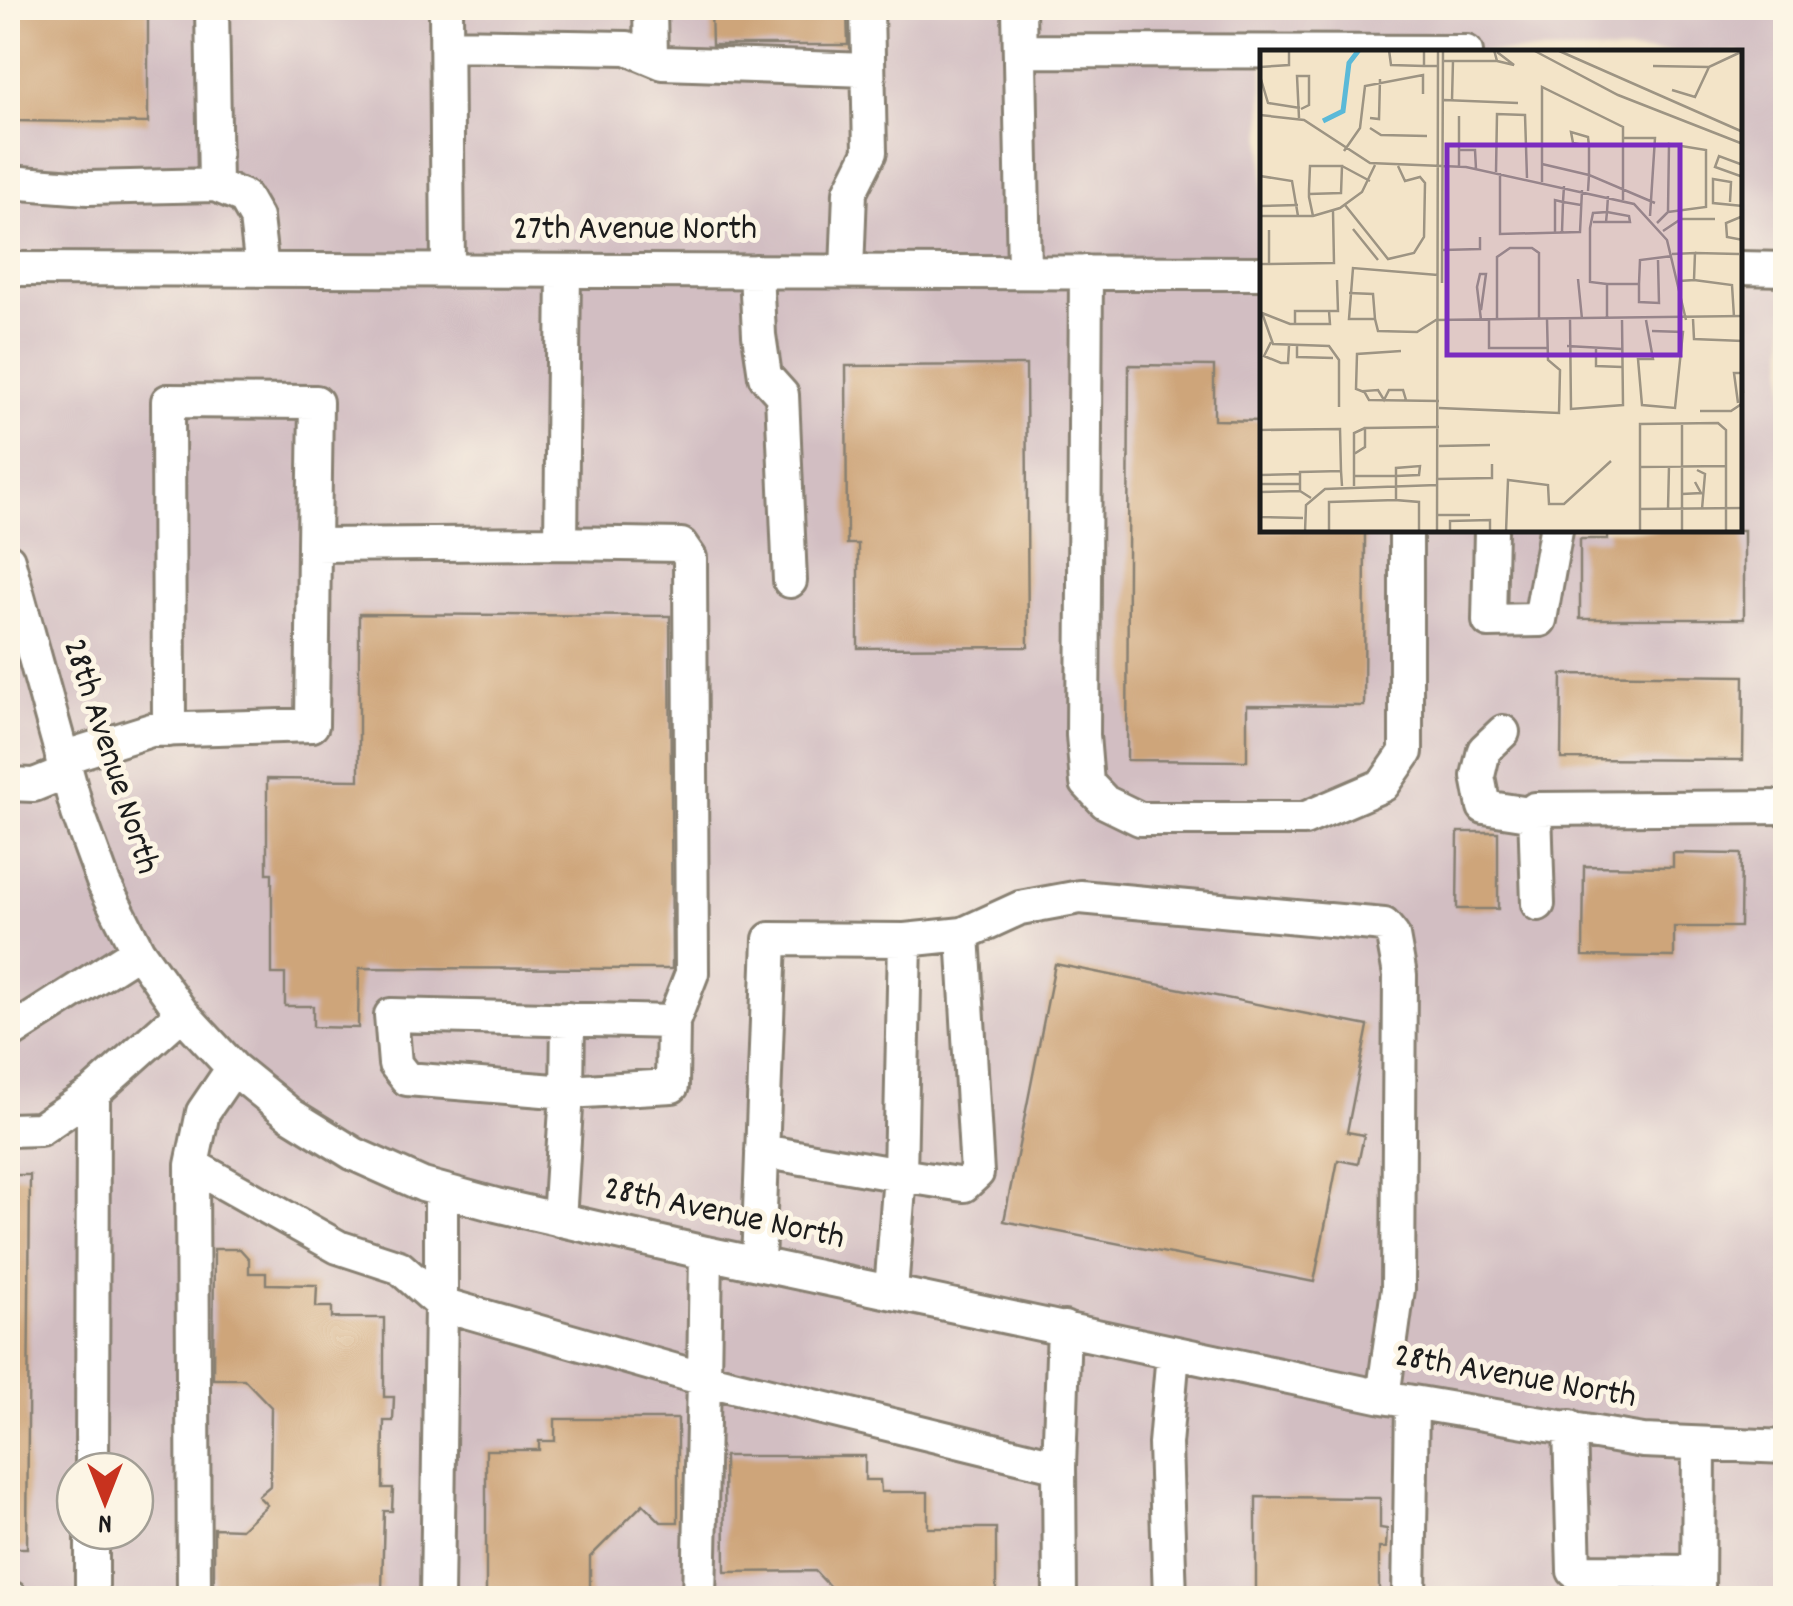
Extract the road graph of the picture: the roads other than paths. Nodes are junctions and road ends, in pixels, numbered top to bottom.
1 (212, 8) edge
2 (446, 8) edge
3 (650, 8) edge
4 (868, 8) edge
5 (1019, 8) edge
6 (446, 45) junction
7 (1020, 51) junction
8 (1260, 52) edge
9 (651, 58) junction
10 (868, 70) junction
11 (8, 182) edge
12 (215, 185) junction
13 (1743, 268) edge
14 (8, 269) edge
15 (1786, 269) edge
16 (262, 270) junction
17 (448, 271) junction
18 (564, 272) junction
19 (756, 272) junction
20 (847, 272) junction
21 (1024, 272) junction
22 (1086, 272) junction
23 (1260, 274) edge
24 (1406, 532) edge
25 (1492, 532) edge
26 (1556, 532) edge
27 (561, 543) junction
28 (314, 545) junction
29 (8, 563) edge
30 (790, 581) dead end
31 (169, 730) junction
32 (1502, 732) dead end
33 (64, 765) junction
34 (8, 784) edge
35 (1786, 807) edge
36 (1536, 815) junction
37 (1538, 904) dead end
38 (963, 934) junction
39 (906, 940) junction
40 (138, 951) junction
41 (182, 1012) junction
42 (568, 1019) junction
43 (673, 1022) junction
44 (8, 1034) edge
45 (233, 1068) junction
46 (567, 1092) junction
47 (93, 1093) junction
48 (8, 1130) edge
49 (762, 1151) junction
50 (192, 1165) junction
51 (900, 1175) junction
52 (441, 1190) junction
53 (559, 1220) junction
54 (706, 1253) junction
55 (758, 1264) junction
56 (890, 1291) junction
57 (441, 1304) junction
58 (1064, 1328) junction
59 (1173, 1353) junction
60 (704, 1379) junction
61 (1398, 1400) junction
62 (1570, 1427) junction
63 (1698, 1444) junction
64 (1786, 1447) edge
65 (92, 1451) edge
66 (1060, 1466) junction
67 (92, 1551) edge
68 (1698, 1585) edge
69 (92, 1598) edge
70 (194, 1598) edge
71 (436, 1598) edge
72 (700, 1598) edge
73 (1060, 1598) edge
74 (1170, 1598) edge
75 (1409, 1598) edge

1 - 12 street
2 - 6 street
3 - 9 street
4 - 10 street
5 - 7 street
6 - 9 street
6 - 17 street
7 - 8 street
7 - 21 street
9 - 10 street
10 - 20 street
11 - 12 street
12 - 16 street
13 - 15 street
14 - 16 street, 27th Avenue North
16 - 17 street, 27th Avenue North
17 - 18 street, 27th Avenue North
18 - 19 street, 27th Avenue North
18 - 27 street
19 - 20 street, 27th Avenue North
19 - 30 street
20 - 21 street, 27th Avenue North
21 - 22 street, 27th Avenue North
22 - 23 street, 27th Avenue North
22 - 24 street
25 - 26 street
27 - 28 street
27 - 43 street
28 - 31 street
28 - 31 street
29 - 33 street, 28th Avenue North
31 - 33 street
32 - 36 street
33 - 34 street
33 - 40 street, 28th Avenue North
35 - 36 street
36 - 37 street
38 - 39 street
38 - 51 street
38 - 61 street
39 - 49 street
39 - 51 street
40 - 41 street, 28th Avenue North
40 - 44 street
41 - 45 street, 28th Avenue North
41 - 47 street
42 - 43 street
42 - 46 street
42 - 46 street
43 - 46 street
45 - 50 street
45 - 52 street, 28th Avenue North
46 - 53 street
47 - 48 street
47 - 65 street
49 - 51 street
49 - 55 street
50 - 57 street
50 - 70 street
51 - 56 street
52 - 53 street, 28th Avenue North
52 - 57 street
53 - 54 street, 28th Avenue North
54 - 55 street, 28th Avenue North
54 - 60 street
55 - 56 street, 28th Avenue North
56 - 58 street, 28th Avenue North
57 - 60 street
57 - 71 street
58 - 59 street, 28th Avenue North
58 - 66 street
59 - 61 street, 28th Avenue North
59 - 74 street
60 - 66 street
60 - 72 street
61 - 62 street, 28th Avenue North
61 - 75 street
62 - 63 street, 28th Avenue North
62 - 68 street
63 - 64 street, 28th Avenue North
63 - 68 street
66 - 73 street
67 - 69 street

